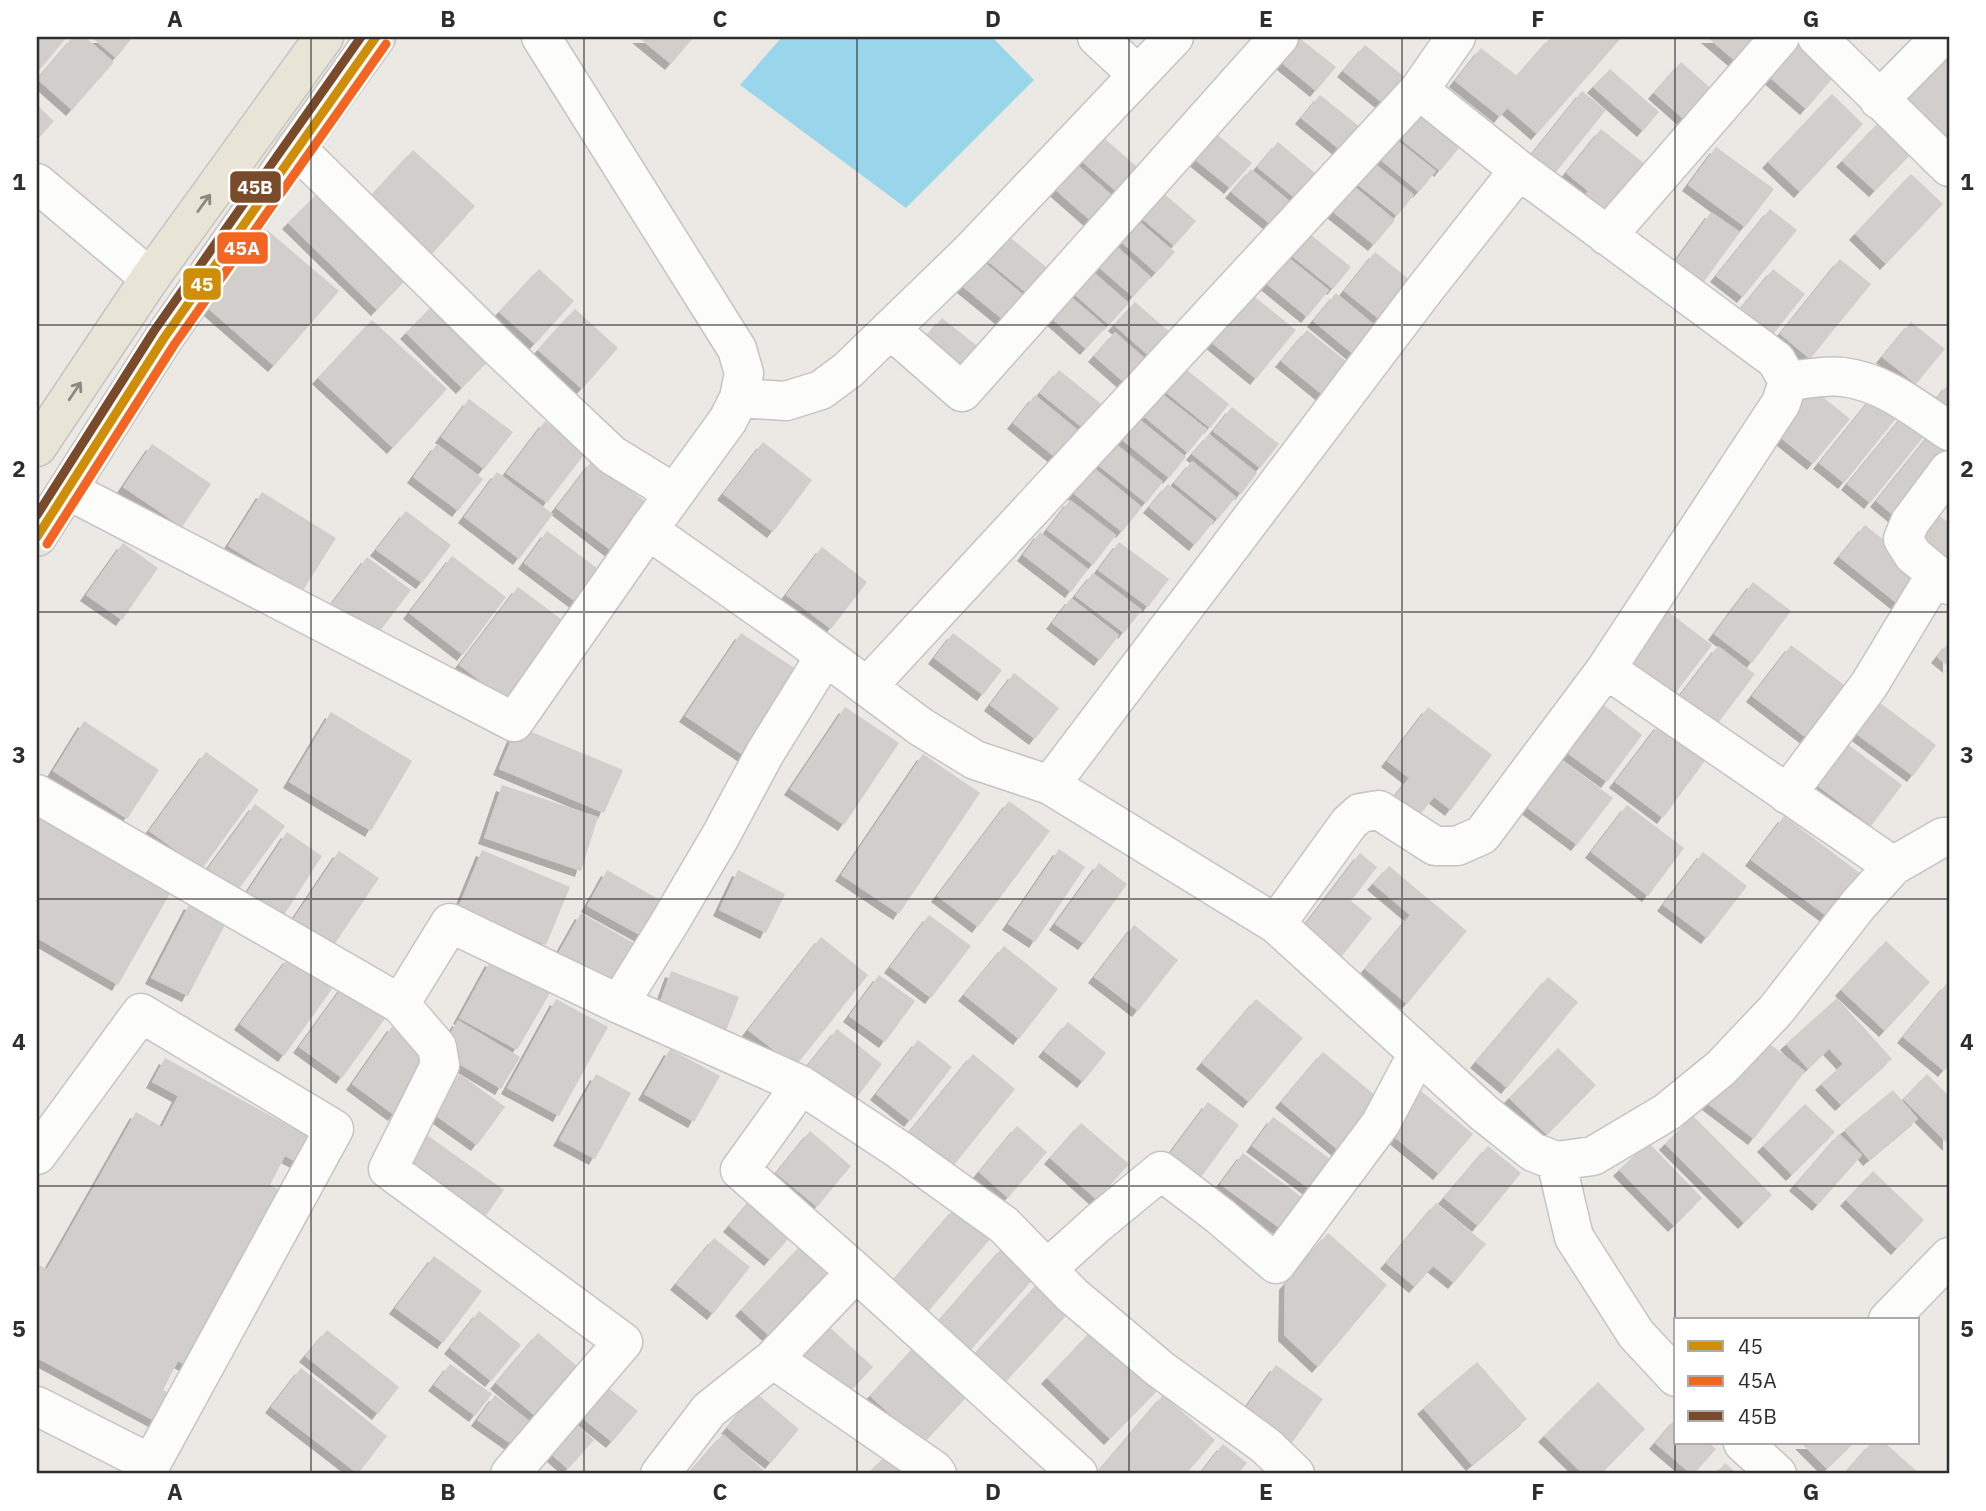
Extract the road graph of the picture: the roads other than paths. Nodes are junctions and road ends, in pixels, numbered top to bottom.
1 (324, 37) edge
2 (376, 37) edge
3 (1097, 37) edge
4 (1174, 37) edge
5 (1279, 37) edge
6 (1456, 37) edge
7 (1780, 37) edge
8 (1816, 37) edge
9 (1941, 37) edge
10 (556, 43) edge
11 (1138, 75) junction
12 (1419, 90) junction
13 (1879, 100) junction
14 (296, 148) junction
15 (1949, 167) edge
16 (1519, 170) junction
17 (37, 183) edge
18 (1607, 236) junction
19 (150, 278) junction
20 (890, 329) junction
21 (1788, 381) junction
22 (739, 398) junction
23 (1949, 431) edge
24 (37, 447) edge
25 (1949, 470) edge
26 (68, 490) junction
27 (674, 493) junction
28 (648, 530) junction
29 (37, 537) edge
30 (1943, 580) edge
31 (825, 656) junction
32 (1606, 669) junction
33 (867, 687) junction
34 (1050, 785) junction
35 (37, 794) edge
36 (1787, 794) junction
37 (1949, 837) edge
38 (1893, 866) junction
39 (1276, 925) junction
40 (400, 1004) junction
41 (619, 1004) junction
42 (1418, 1053) junction
43 (801, 1085) junction
44 (37, 1155) edge
45 (1556, 1161) junction
46 (1949, 1257) edge
47 (1047, 1269) junction
48 (856, 1272) junction
49 (1890, 1318) edge
50 (773, 1359) junction
51 (1674, 1375) edge
52 (37, 1406) edge
53 (510, 1474) edge
54 (660, 1474) edge
55 (937, 1474) edge
56 (1079, 1474) edge
57 (1295, 1474) edge

19 -> 1 main road
2 - 14 main road
3 - 11 street
4 - 11 street
5 - 20 street
6 - 12 street
7 - 18 street
8 - 13 street
9 - 13 street
10 - 22 street
11 - 20 street
12 - 16 street
12 - 33 street
13 - 15 street
14 - 26 main road
14 - 27 street
16 - 18 street
16 - 34 street
17 - 19 street
18 - 21 street
24 -> 19 main road
20 - 22 street
21 - 23 street
21 - 32 street
22 - 27 street
25 - 30 street
26 - 28 street
26 - 29 main road
27 - 28 street
28 - 31 street
30 - 36 street
31 - 33 street
31 - 41 street
32 - 36 street
32 - 39 street
33 - 34 street
34 - 39 street
35 - 40 street
36 - 38 street
37 - 38 street
38 - 45 street
39 - 42 street
40 - 41 street
40 - 53 street
41 - 43 street
42 - 45 street
42 - 47 street
43 - 47 street
43 - 48 street
44 - 52 street
45 - 51 street
46 - 49 street
47 - 57 street
48 - 50 street
48 - 56 street
50 - 54 street
50 - 55 street

